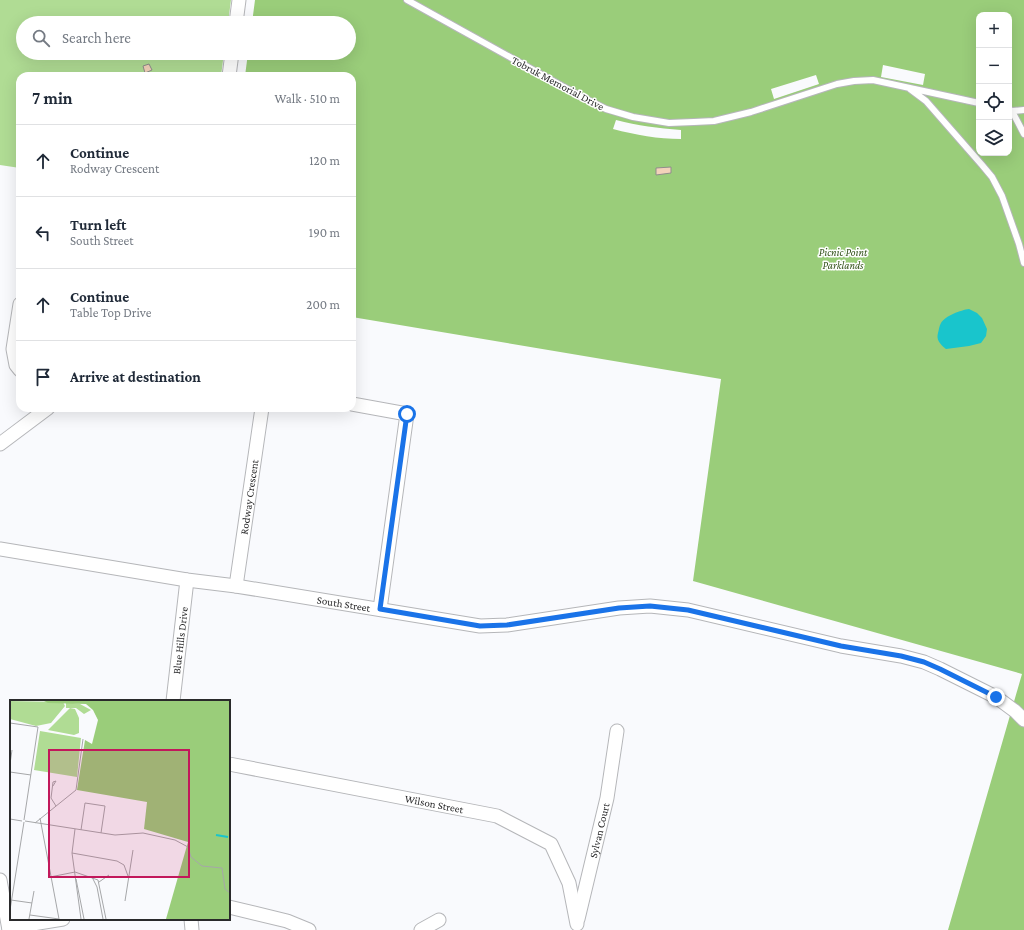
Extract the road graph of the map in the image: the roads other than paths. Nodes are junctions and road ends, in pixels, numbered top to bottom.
1 (239, 0) edge
2 (407, 0) edge
3 (237, 16) edge
4 (231, 60) edge
5 (230, 72) edge
6 (907, 87) junction
7 (976, 102) edge
8 (1024, 110) edge
9 (1012, 111) edge
10 (1012, 113) edge
11 (1024, 134) edge
12 (1024, 263) edge
13 (16, 330) edge
14 (16, 365) edge
15 (356, 405) edge
16 (43, 412) edge
17 (261, 412) edge
18 (0, 444) edge
19 (0, 549) edge
20 (187, 580) junction
21 (236, 586) junction
22 (380, 609) junction
23 (173, 700) edge
24 (1024, 720) edge
25 (617, 730) dead end
26 (230, 764) edge
27 (0, 880) edge
28 (230, 907) edge
29 (58, 920) edge
30 (191, 920) edge
31 (439, 920) dead end
32 (577, 927) edge
33 (9, 929) edge
34 (192, 930) edge
35 (309, 930) edge
36 (421, 930) edge

1 - 3 street
2 - 6 lane, Tobruk Memorial Drive
4 - 5 street
6 - 7 lane, Tobruk Memorial Drive
6 - 12 lane, Tobruk Memorial Drive
8 - 9 lane
10 - 11 lane
13 - 14 street
15 - 22 street
16 - 18 street
17 - 21 street, Rodway Crescent
19 - 20 street, South Street
20 - 21 street, South Street
20 - 23 street, Blue Hills Drive
21 - 22 street, South Street
22 - 24 street, South Street
25 - 32 street, Sylvan Court
26 - 32 street, Wilson Street
27 - 33 street
28 - 35 street
29 - 33 street
30 - 34 street
31 - 36 street

